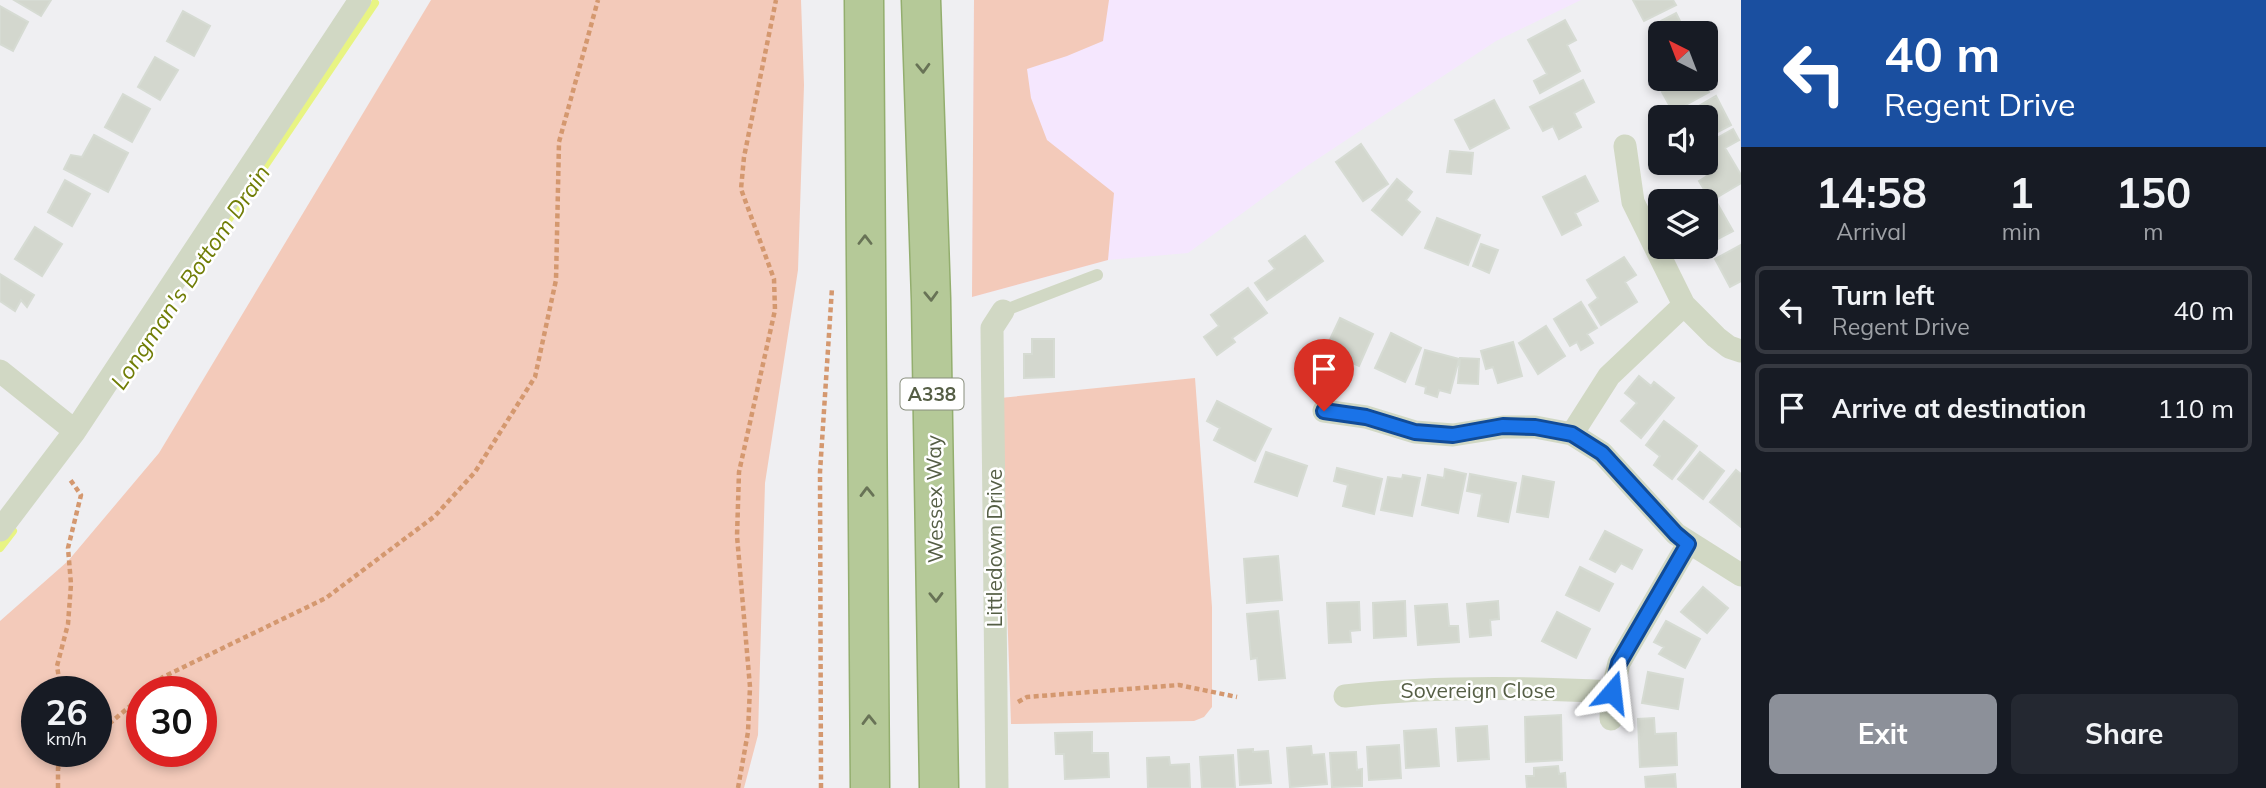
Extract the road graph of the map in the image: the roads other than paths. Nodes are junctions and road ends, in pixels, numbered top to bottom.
1 (360, 0) edge
2 (864, 0) edge
3 (921, 0) edge
4 (1625, 146) dead end
5 (1097, 275) dead end
6 (1684, 305) junction
7 (1003, 311) joint
8 (1741, 351) edge
9 (0, 371) edge
10 (1324, 411) dead end
11 (75, 430) junction
12 (1572, 434) junction
13 (0, 530) edge
14 (1688, 544) junction
15 (1741, 575) edge
16 (1612, 692) junction
17 (1345, 696) dead end
18 (1611, 719) dead end
19 (870, 788) edge
20 (939, 788) edge
21 (997, 788) edge

1 - 11 street
19 -> 2 highway
3 -> 20 highway, Wessex Way / A338
4 - 6 street
5 - 7 lane
6 - 8 street
6 - 12 street
7 - 21 street, Littledown Drive
9 - 11 street
10 - 12 street
11 - 13 street
12 - 14 street
14 - 15 street
14 - 16 street
16 - 17 street, Sovereign Close
16 - 18 street

